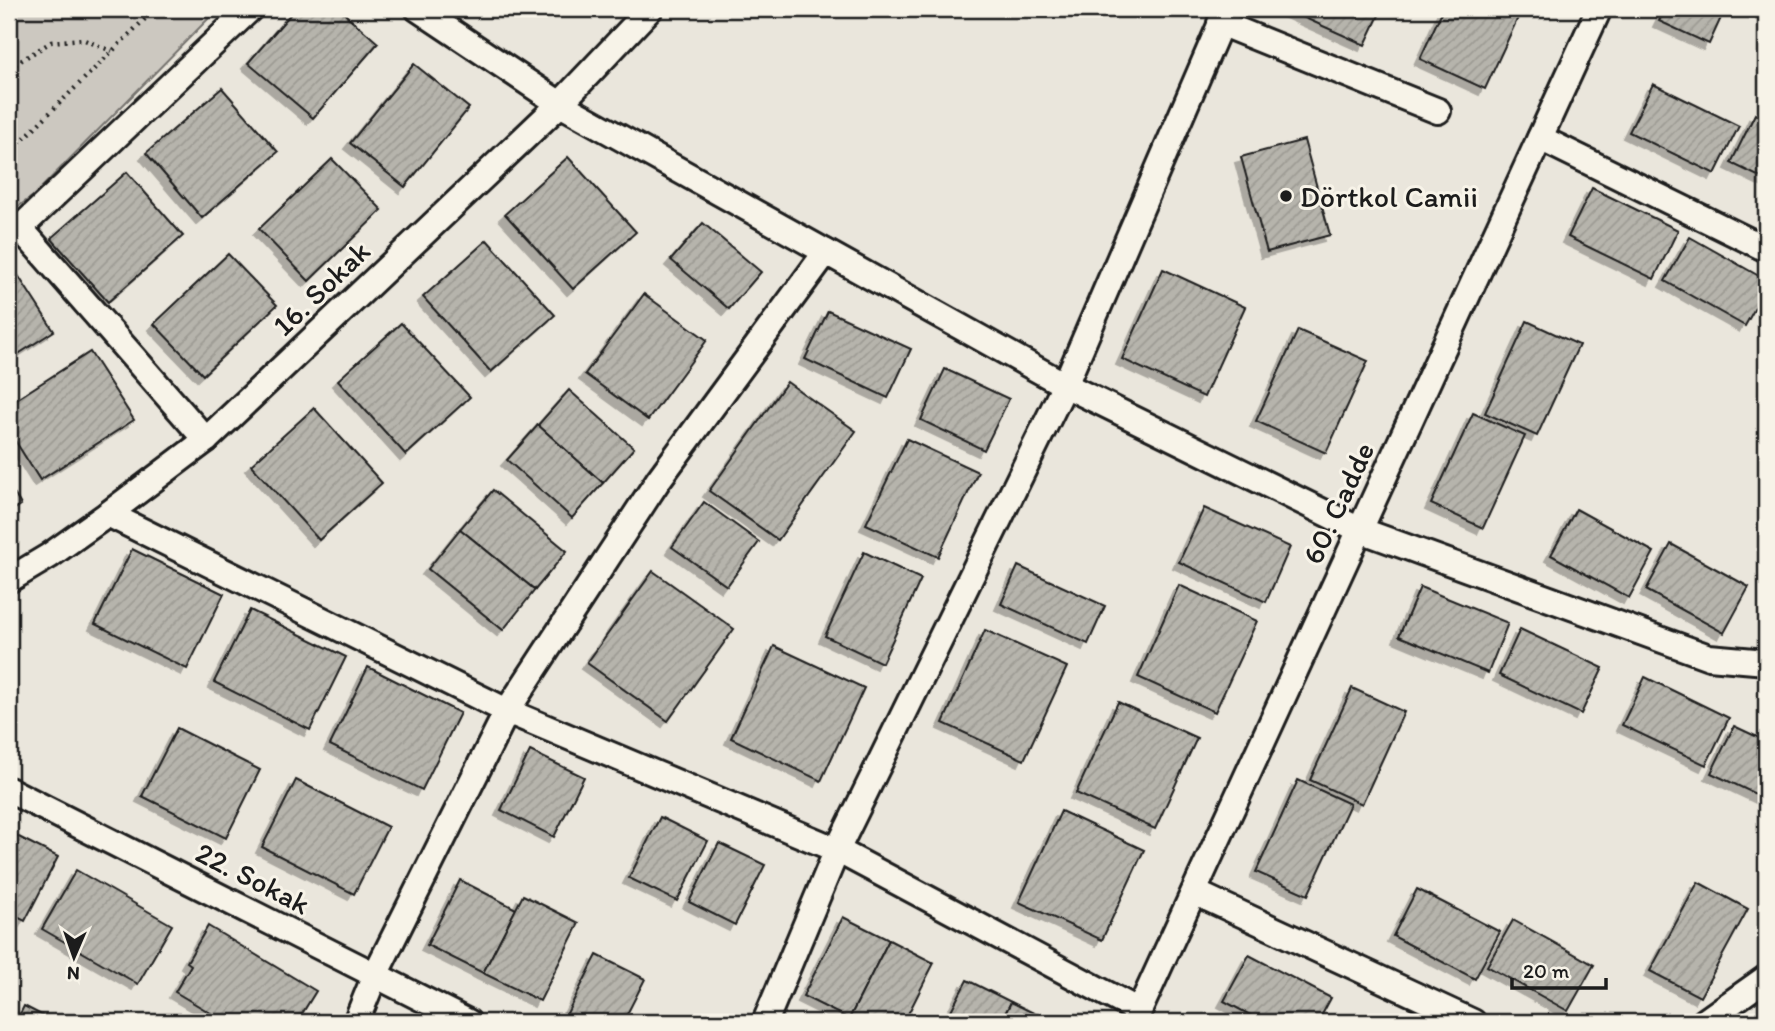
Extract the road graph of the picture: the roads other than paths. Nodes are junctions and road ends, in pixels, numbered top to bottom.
1 (250, 9) edge
2 (418, 9) edge
3 (650, 9) edge
4 (1599, 9) edge
5 (1224, 16) edge
6 (560, 104) junction
7 (1438, 111) dead end
8 (1540, 138) junction
9 (14, 232) edge
10 (1766, 249) edge
11 (826, 252) junction
12 (1065, 385) junction
13 (206, 440) junction
14 (108, 514) junction
15 (1360, 530) junction
16 (9, 580) edge
17 (1766, 662) edge
18 (507, 711) junction
19 (9, 790) edge
20 (837, 850) junction
21 (1194, 892) junction
22 (375, 975) junction
23 (1766, 978) edge
24 (1137, 1017) edge
25 (356, 1022) edge
26 (468, 1022) edge
27 (765, 1022) edge
28 (1473, 1022) edge
29 (1704, 1022) edge

1 - 9 street
2 - 6 street
3 - 6 street, 16. Sokak
4 - 8 street, 60. Cadde
5 - 7 street
5 - 12 street
6 - 11 street
6 - 13 street, 16. Sokak
8 - 10 street
8 - 15 street, 60. Cadde
9 - 13 street
11 - 12 street
11 - 18 street
12 - 15 street
12 - 20 street
13 - 14 street, 16. Sokak
14 - 16 street, 16. Sokak
14 - 18 street
15 - 17 street
15 - 21 street, 60. Cadde
18 - 20 street
18 - 22 street
19 - 22 street, 22. Sokak
20 - 24 street
20 - 27 street
21 - 24 street, 60. Cadde
21 - 28 street
22 - 25 street
22 - 26 street, 22. Sokak
23 - 29 street

